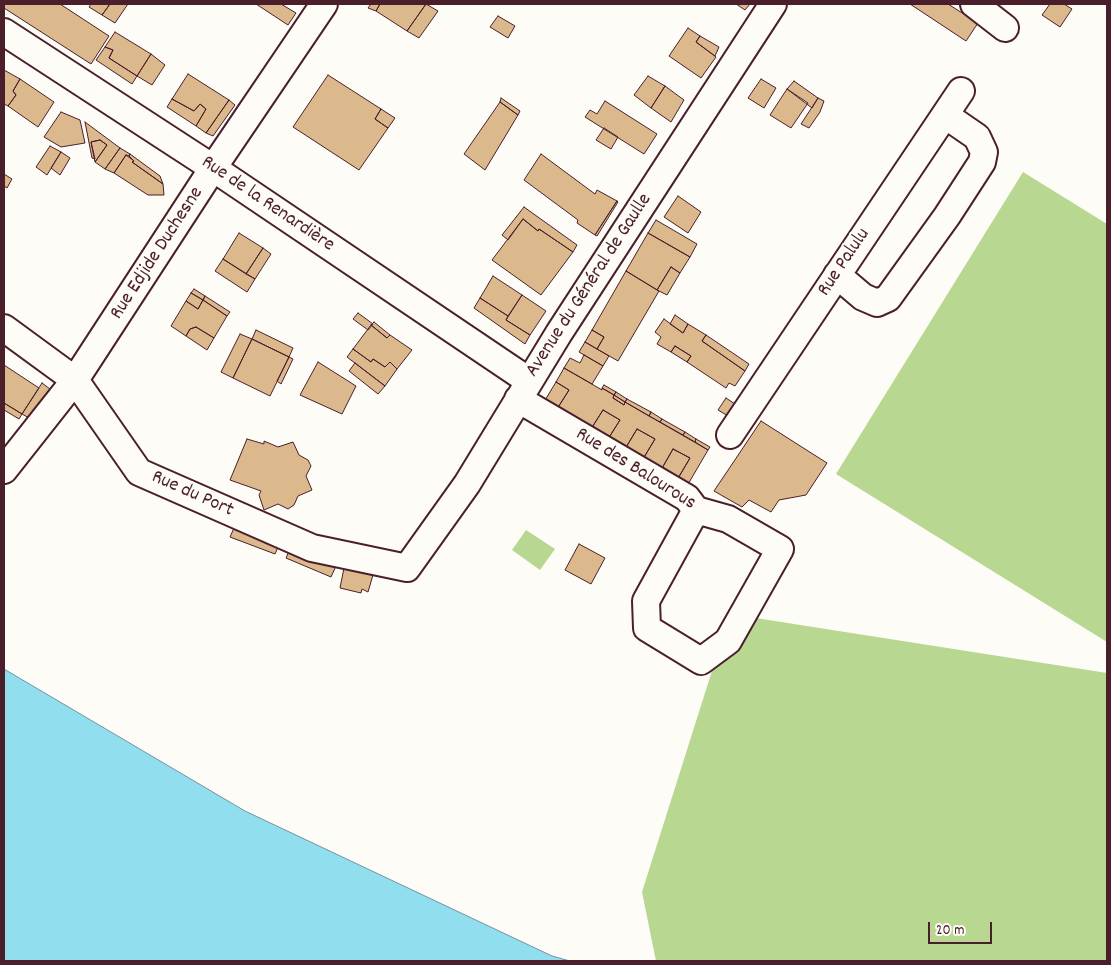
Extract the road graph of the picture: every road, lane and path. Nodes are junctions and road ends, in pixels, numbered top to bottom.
1 (324, 4) edge
2 (774, 4) edge
3 (974, 4) edge
4 (1005, 28) dead end
5 (4, 32) edge
6 (961, 91) dead end
7 (945, 115) junction
8 (213, 168) junction
9 (837, 275) junction
10 (4, 328) edge
11 (76, 380) junction
12 (524, 390) junction
13 (730, 435) dead end
14 (4, 470) edge
15 (696, 510) junction
16 (407, 568) joint

1 - 8 street, Rue Edjide Duchesne
2 - 12 street, Avenue du Général de Gaulle
3 - 4 street
5 - 8 street, Rue de la Renardière
6 - 7 street, Rue Palulu
7 - 9 street, Rue Palulu
7 - 9 street
8 - 11 street, Rue Edjide Duchesne
8 - 12 street, Rue de la Renardière
9 - 13 street, Rue Palulu
10 - 11 street, Rue du Port
11 - 14 street, Rue Edjide Duchesne
11 - 16 street, Rue du Port
12 - 15 street, Rue des Balourous
12 - 16 street, Avenue du Général de Gaulle
15 - 15 street, Rue des Balourous

